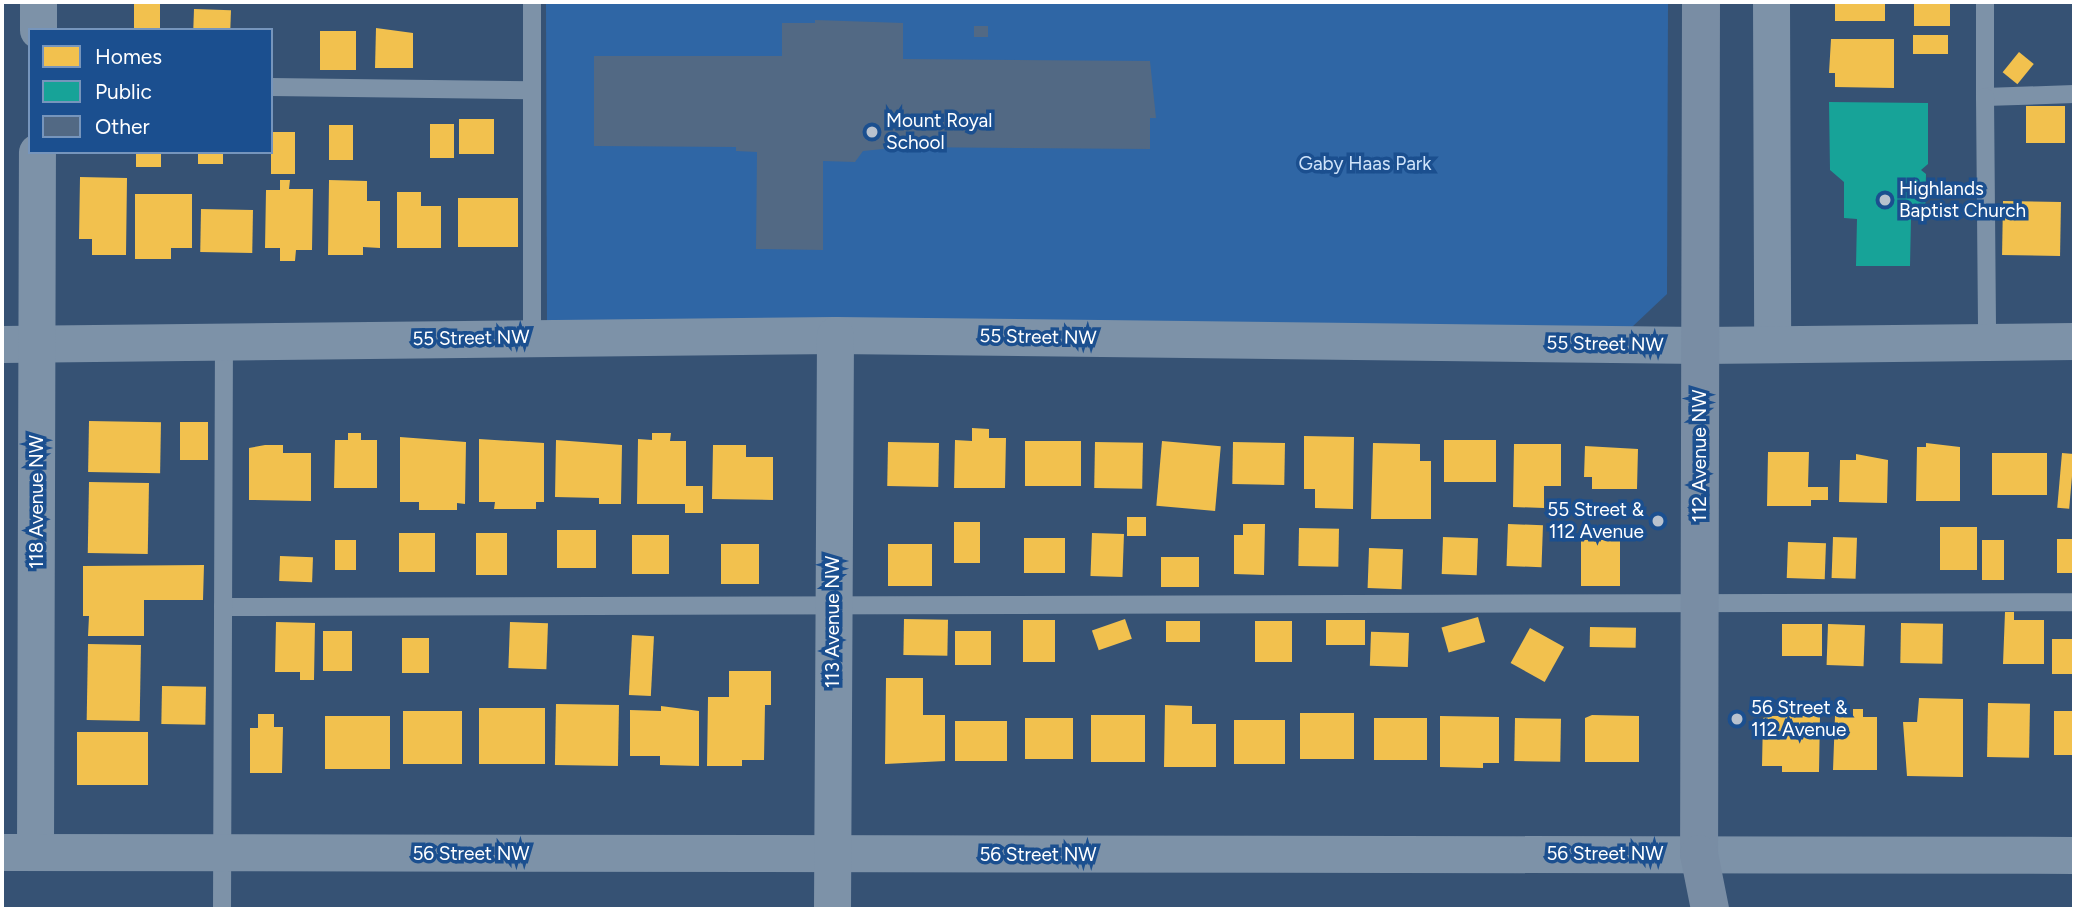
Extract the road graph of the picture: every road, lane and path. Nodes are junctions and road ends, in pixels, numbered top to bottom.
1 (38, 2) edge
2 (533, 2) edge
3 (1701, 2) edge
4 (1771, 2) edge
5 (1985, 2) edge
6 (38, 28) edge
7 (273, 87) edge
8 (533, 90) junction
9 (2074, 94) edge
10 (1985, 97) junction
11 (37, 154) edge
12 (835, 335) junction
13 (532, 338) junction
14 (224, 341) junction
15 (2074, 341) edge
16 (1987, 342) junction
17 (38, 343) junction
18 (2, 344) edge
19 (1772, 344) junction
20 (1700, 345) junction
21 (2074, 602) edge
22 (834, 603) junction
23 (1700, 605) junction
24 (223, 607) junction
25 (19, 852) edge
26 (222, 853) junction
27 (1699, 854) junction
28 (832, 855) junction
29 (2074, 855) edge
30 (222, 909) edge
31 (832, 909) edge
32 (1710, 909) edge

1 - 6 street
2 - 8 lane
3 - 20 main road, 112 Avenue NW
4 - 19 street
5 - 10 lane
7 - 8 lane
8 - 13 lane
9 - 10 lane
10 - 16 lane
11 - 17 street, 118 Avenue NW
12 - 13 street, 55 Street NW
12 - 20 street, 55 Street NW
12 - 22 street, 113 Avenue NW
13 - 14 street, 55 Street NW
14 - 17 street, 55 Street NW
14 - 24 lane
15 - 16 street, 55 Street NW
16 - 19 street, 55 Street NW
17 - 18 street, 55 Street NW
17 - 25 street, 118 Avenue NW
19 - 20 street, 55 Street NW
20 - 23 main road, 112 Avenue NW
21 - 23 lane
22 - 23 lane
22 - 24 lane
22 - 28 street, 113 Avenue NW
23 - 27 main road, 112 Avenue NW
24 - 26 lane
25 - 26 street, 56 Street NW
26 - 28 street, 56 Street NW
26 - 30 lane
27 - 28 street, 56 Street NW
27 - 29 street, 56 Street NW
27 - 32 main road, 112 Avenue NW
28 - 31 street, 113 Avenue NW

